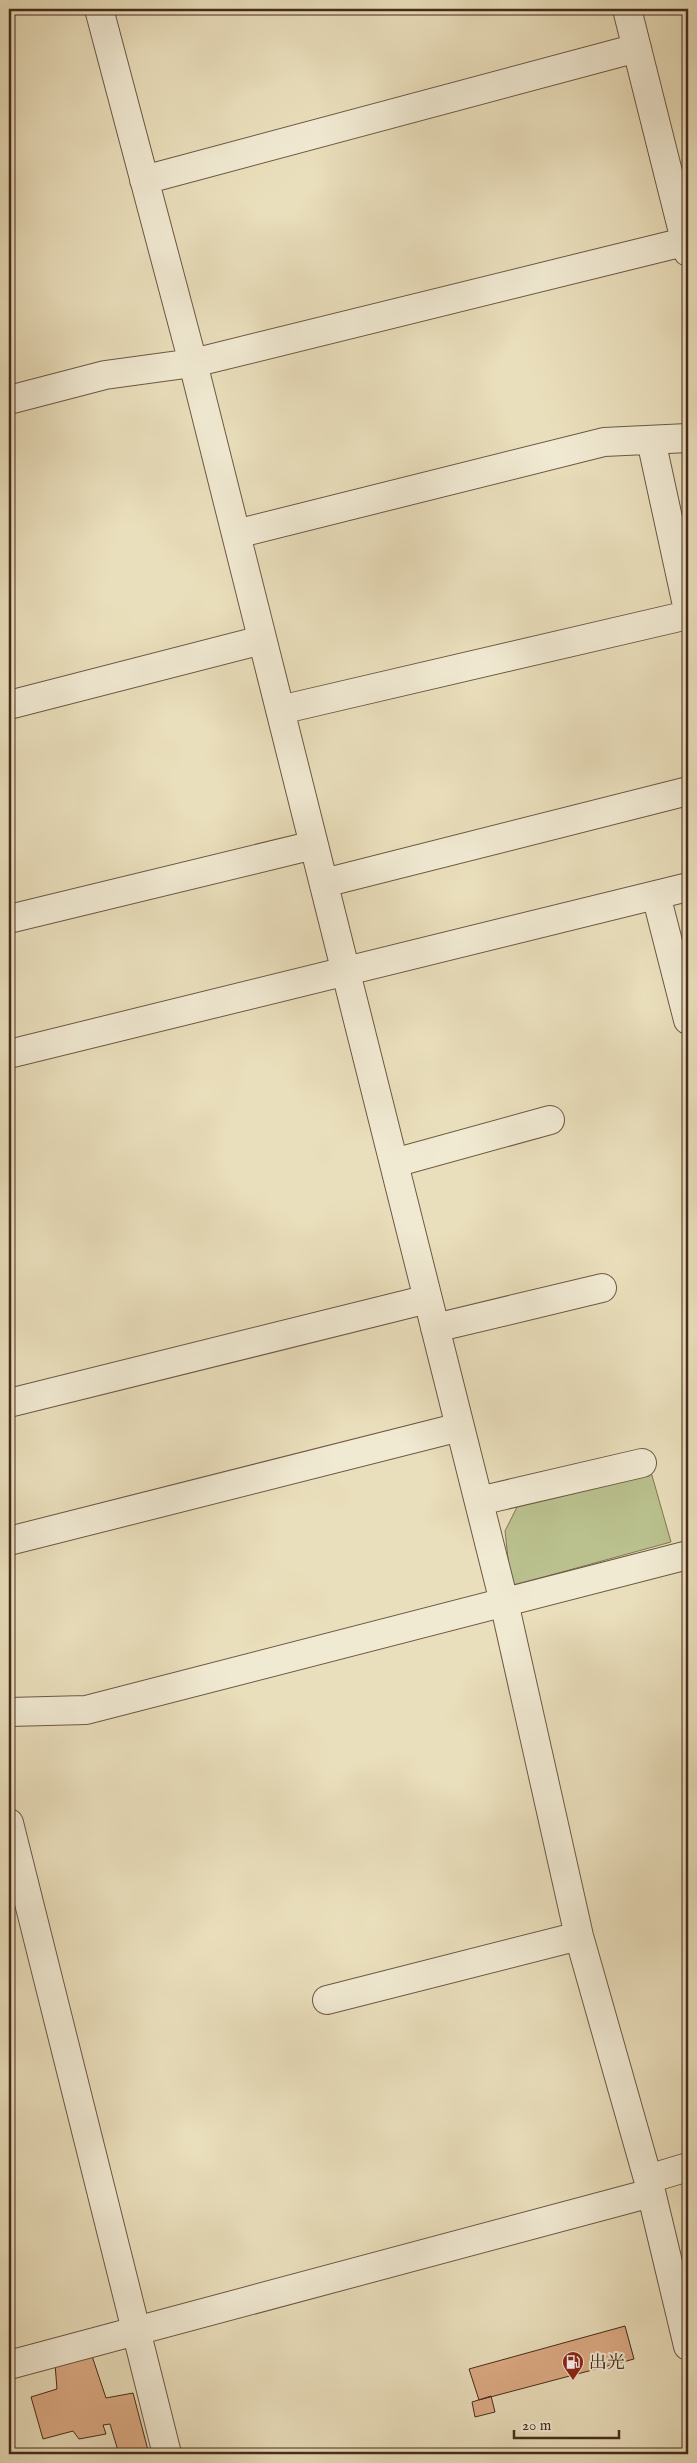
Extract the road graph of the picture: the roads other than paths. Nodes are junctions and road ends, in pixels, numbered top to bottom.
1 (99, 9) edge
2 (627, 9) edge
3 (636, 48) junction
4 (144, 180) junction
5 (687, 245) edge
6 (193, 363) junction
7 (9, 400) edge
8 (688, 438) edge
9 (651, 440) junction
10 (236, 534) junction
11 (688, 610) edge
12 (688, 615) edge
13 (262, 640) junction
14 (9, 705) edge
15 (280, 710) junction
16 (688, 791) edge
17 (314, 845) junction
18 (324, 883) junction
19 (688, 887) edge
20 (656, 895) junction
21 (9, 918) edge
22 (345, 970) junction
23 (688, 1020) edge
24 (9, 1054) edge
25 (550, 1120) dead end
26 (394, 1162) junction
27 (602, 1288) dead end
28 (428, 1299) junction
29 (435, 1328) junction
30 (9, 1403) edge
31 (460, 1427) junction
32 (642, 1463) dead end
33 (479, 1501) junction
34 (9, 1541) edge
35 (688, 1555) edge
36 (504, 1602) junction
37 (9, 1712) edge
38 (9, 1823) edge
39 (579, 1936) junction
40 (328, 2000) dead end
41 (688, 2167) edge
42 (650, 2186) junction
43 (680, 2277) edge
44 (136, 2332) junction
45 (688, 2346) edge
46 (9, 2365) edge
47 (167, 2454) edge

1 - 4 street
2 - 3 street
3 - 4 street
3 - 5 street
4 - 6 street
5 - 6 street
6 - 7 street
6 - 10 street
8 - 9 street
9 - 10 street
9 - 11 street
10 - 13 street
12 - 15 street
13 - 14 street
13 - 15 street
15 - 17 street
16 - 18 street
17 - 18 street
17 - 21 street
18 - 22 street
19 - 20 street
20 - 22 street
20 - 23 street
22 - 24 street
22 - 26 street
25 - 26 street
26 - 28 street
27 - 29 street
28 - 29 street
28 - 30 street
29 - 31 street
31 - 33 street
31 - 34 street
32 - 33 street
33 - 36 street
35 - 36 street
36 - 37 street
36 - 39 street
38 - 44 street
39 - 40 street
39 - 42 street
41 - 42 street
42 - 43 street
42 - 44 street
43 - 45 street
44 - 46 street
44 - 47 street

